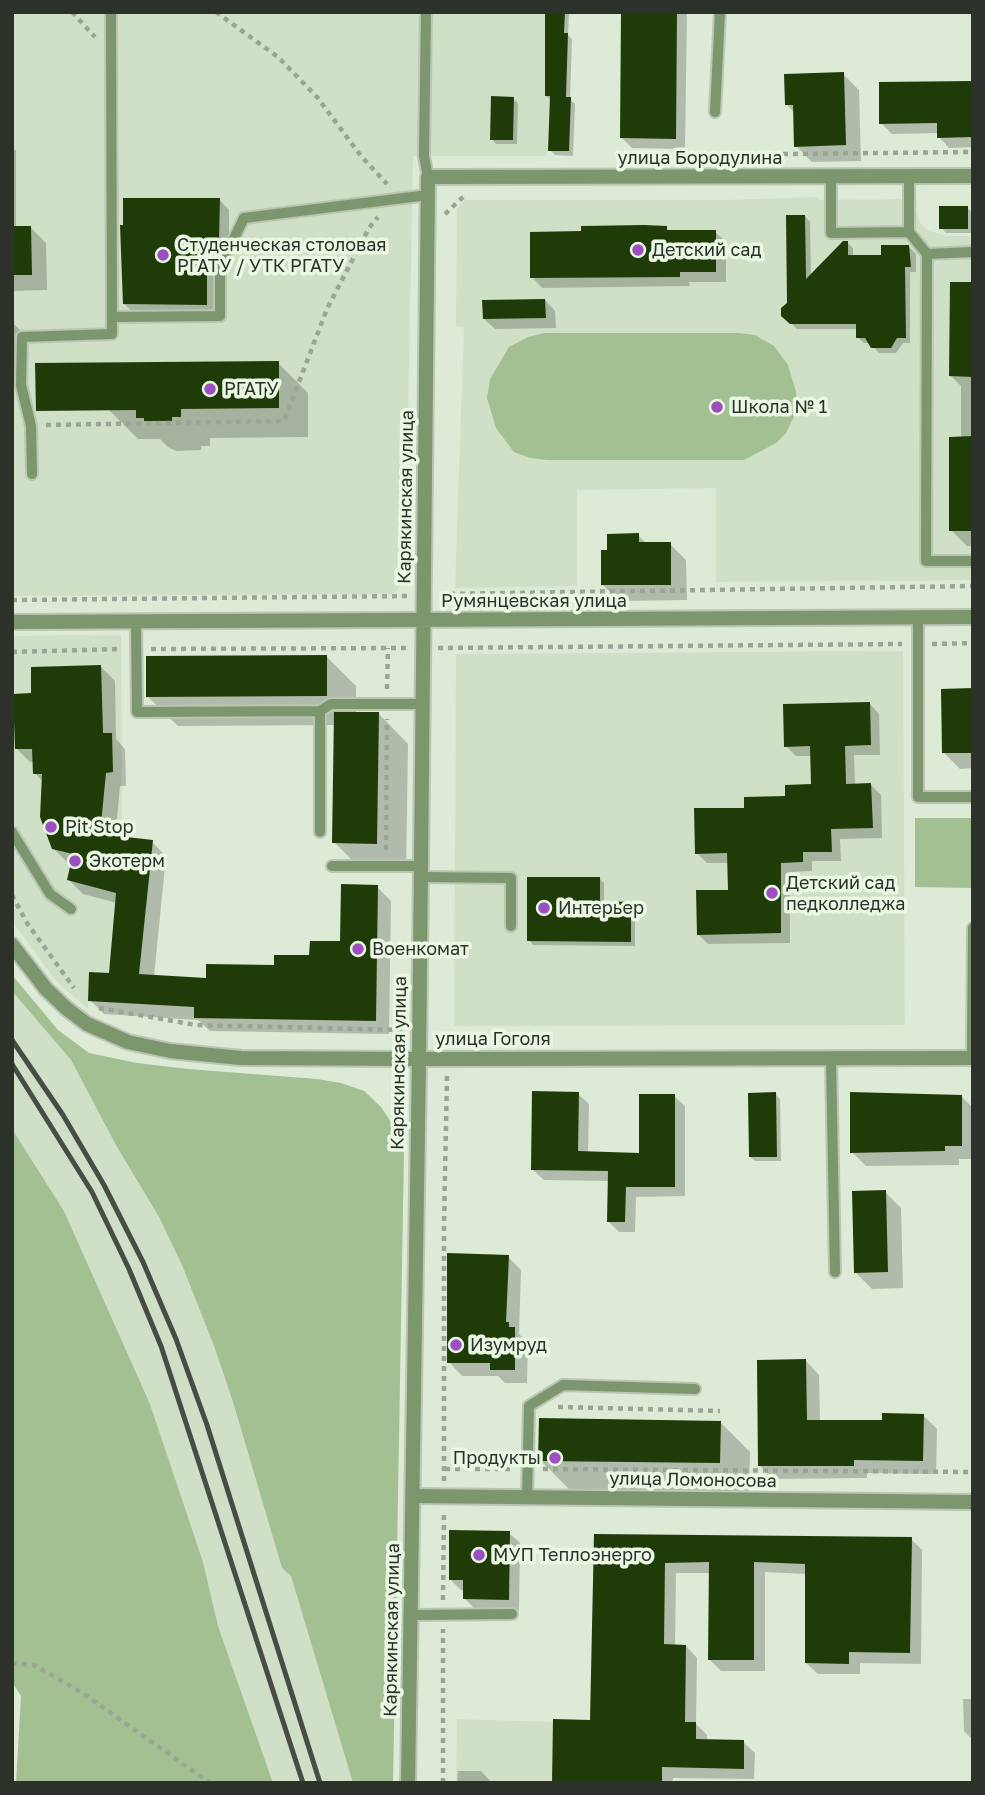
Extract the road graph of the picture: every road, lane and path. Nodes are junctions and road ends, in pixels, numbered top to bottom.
1 (72, 12) edge
2 (111, 12) edge
3 (216, 12) edge
4 (426, 12) edge
5 (720, 12) edge
6 (111, 52) junction
7 (715, 112) dead end
8 (973, 152) edge
9 (783, 154) dead end
10 (973, 176) edge
11 (428, 177) junction
12 (831, 177) junction
13 (909, 177) junction
14 (428, 195) junction
15 (477, 196) dead end
16 (400, 198) junction
17 (442, 217) dead end
18 (909, 232) junction
19 (973, 252) edge
20 (927, 254) junction
21 (112, 317) junction
22 (16, 385) edge
23 (31, 426) junction
24 (32, 474) dead end
25 (973, 561) edge
26 (973, 586) edge
27 (424, 594) junction
28 (12, 600) edge
29 (918, 617) junction
30 (973, 617) edge
31 (136, 621) junction
32 (424, 621) junction
33 (12, 622) edge
34 (973, 643) edge
35 (919, 644) junction
36 (388, 648) junction
37 (424, 648) junction
38 (136, 649) junction
39 (12, 652) edge
40 (387, 704) junction
41 (423, 704) junction
42 (320, 711) junction
43 (973, 797) edge
44 (12, 832) edge
45 (320, 832) dead end
46 (332, 866) dead end
47 (386, 866) junction
48 (421, 871) junction
49 (12, 895) edge
50 (71, 909) dead end
51 (511, 926) dead end
52 (973, 928) edge
53 (12, 945) edge
54 (75, 990) dead end
55 (93, 1007) dead end
56 (419, 1030) junction
57 (447, 1058) junction
58 (973, 1058) edge
59 (419, 1059) junction
60 (831, 1059) junction
61 (835, 1272) dead end
62 (695, 1389) dead end
63 (529, 1406) junction
64 (720, 1411) dead end
65 (444, 1469) junction
66 (526, 1469) junction
67 (973, 1472) edge
68 (414, 1496) junction
69 (444, 1497) junction
70 (527, 1497) junction
71 (973, 1502) edge
72 (512, 1614) dead end
73 (411, 1615) junction
74 (443, 1615) junction
75 (12, 1663) edge
76 (210, 1783) edge
77 (408, 1783) edge
78 (443, 1783) edge

1 - 6 path
2 - 6 lane
3 - 16 path
4 - 11 lane
5 - 7 lane
6 - 21 lane
8 - 9 path
10 - 13 street, улица Бородулина
11 - 12 street, улица Бородулина
11 - 14 street, Карякинская улица
12 - 13 street, улица Бородулина
12 - 18 lane
13 - 18 lane
14 - 16 lane
14 - 27 street, Карякинская улица
15 - 17 path
16 - 21 lane
16 - 23 path
18 - 20 lane
19 - 20 lane
20 - 25 lane
21 - 22 lane
22 - 23 lane
23 - 24 lane
26 - 27 path
27 - 28 path
27 - 32 street, Карякинская улица
29 - 30 street, Румянцевская улица
29 - 32 street, Румянцевская улица
29 - 35 lane
31 - 32 street, Румянцевская улица
31 - 33 street, Румянцевская улица
31 - 38 lane
32 - 37 street, Карякинская улица
34 - 35 path
35 - 37 path
35 - 43 lane
36 - 37 path
36 - 38 path
36 - 40 path
37 - 41 street, Карякинская улица
38 - 39 path
38 - 42 lane
40 - 41 lane
40 - 42 lane
40 - 47 path
41 - 48 street, Карякинская улица
42 - 45 lane
44 - 50 lane
46 - 47 lane
47 - 48 lane
48 - 51 lane
48 - 56 street, Карякинская улица
49 - 54 path
52 - 58 lane
53 - 59 street, улица Гоголя
55 - 56 path
56 - 59 street, Карякинская улица
57 - 59 street, улица Гоголя
57 - 60 street, улица Гоголя
57 - 65 path
58 - 60 street, улица Гоголя
59 - 68 street, Карякинская улица
60 - 61 lane
62 - 63 lane
63 - 64 path
63 - 66 lane
65 - 66 path
65 - 69 path
66 - 67 path
66 - 70 lane
68 - 69 street, улица Ломоносова
68 - 73 street, Карякинская улица
69 - 70 street, улица Ломоносова
69 - 74 path
70 - 71 street, улица Ломоносова
72 - 74 lane
73 - 74 lane
73 - 77 street, Карякинская улица
74 - 78 path
75 - 76 path

